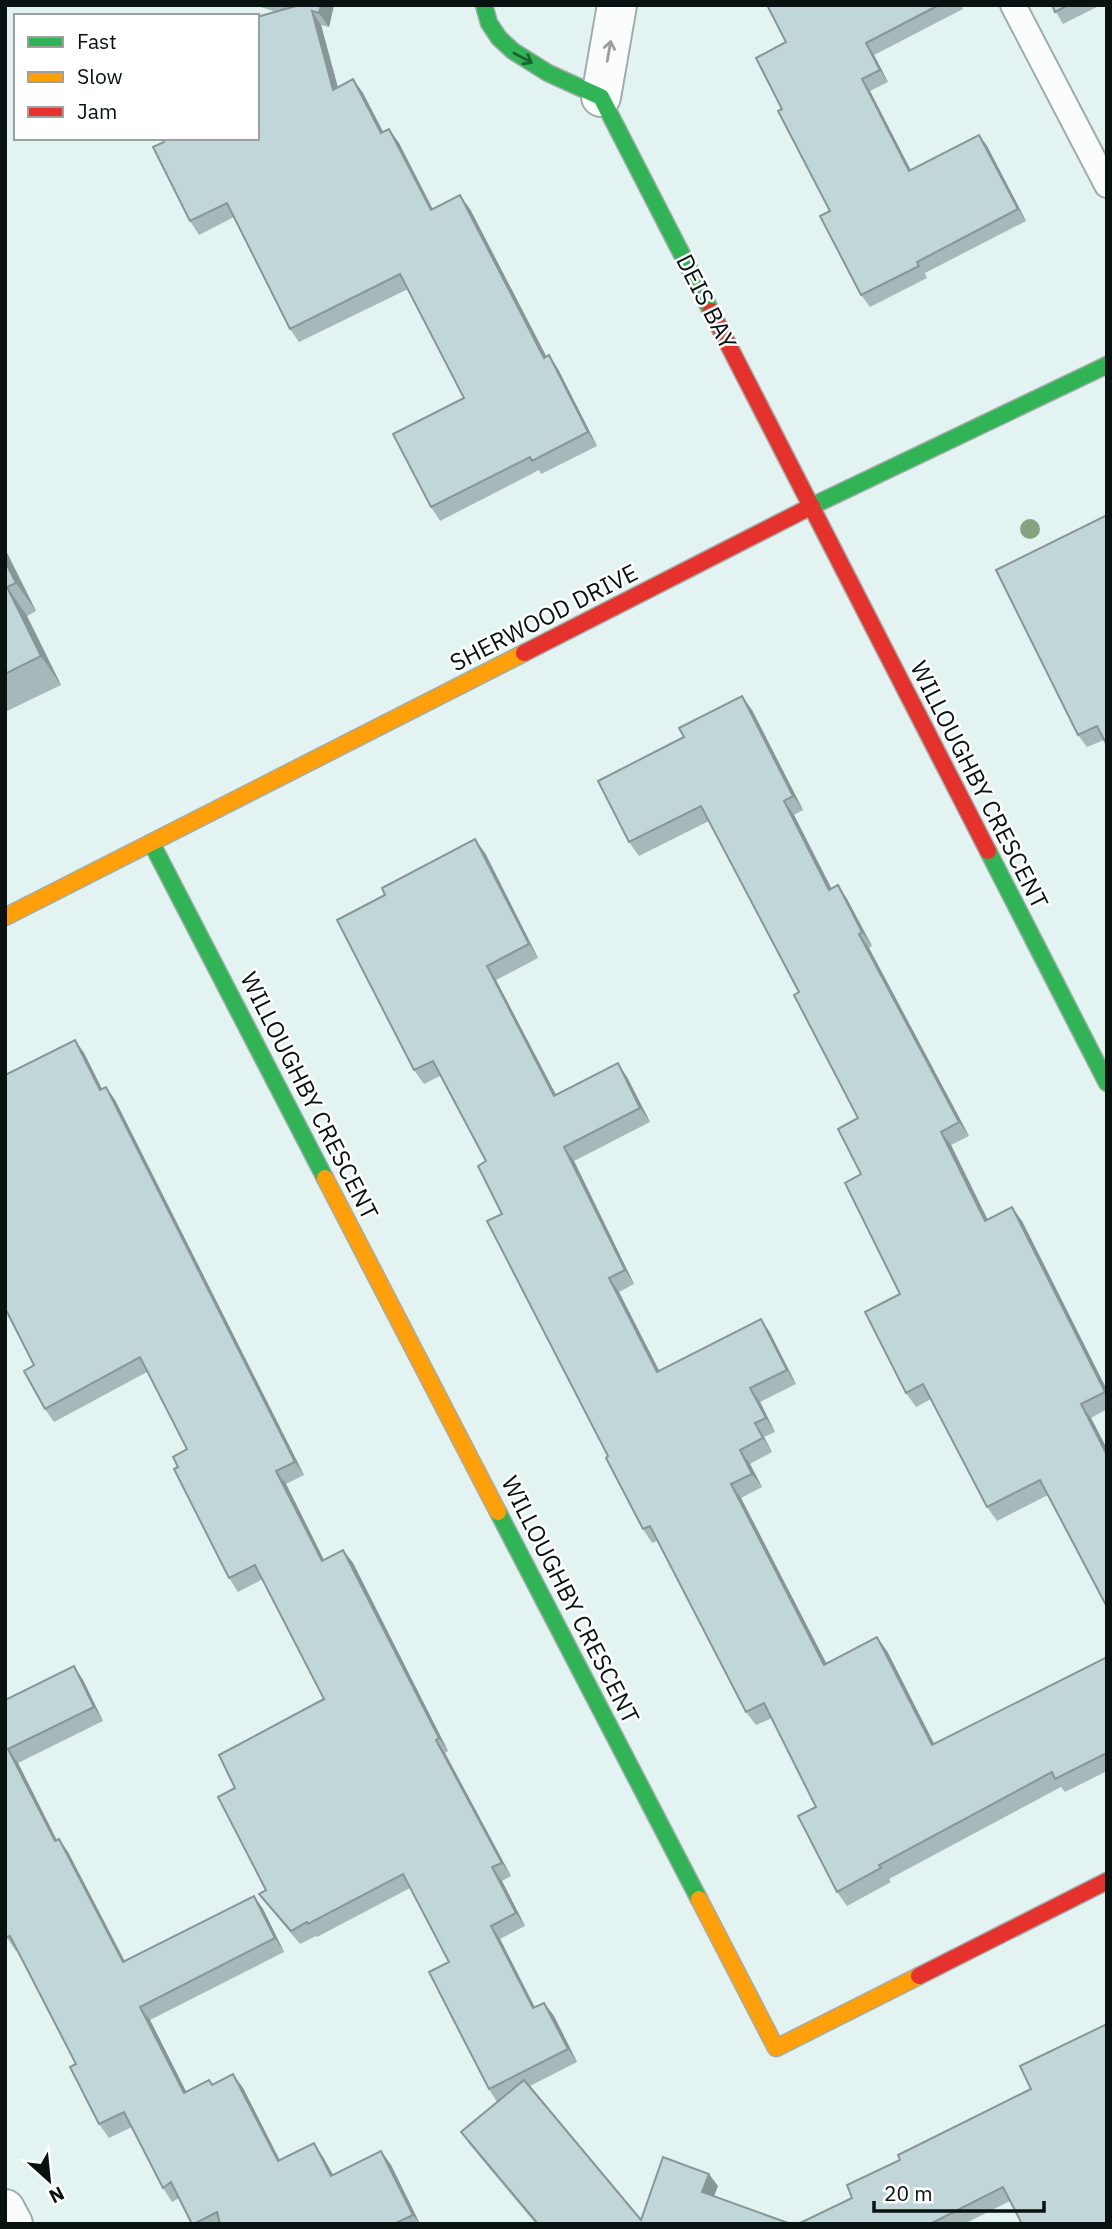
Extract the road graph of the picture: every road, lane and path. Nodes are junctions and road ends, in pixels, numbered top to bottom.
1 (485, 5) edge
2 (617, 5) edge
3 (1013, 5) edge
4 (601, 97) junction
5 (1107, 185) edge
6 (1107, 365) edge
7 (810, 508) junction
8 (152, 844) junction
9 (5, 917) edge
10 (1107, 1083) edge
11 (1107, 1881) edge
12 (5, 2209) edge
13 (13, 2224) edge

1 -> 4 street
4 -> 2 street
3 - 5 lane
4 - 7 street, DEIS BAY
6 - 7 street, SHERWOOD DRIVE
7 - 8 street, SHERWOOD DRIVE
7 - 10 street, WILLOUGHBY CRESCENT
8 - 9 street, SHERWOOD DRIVE
8 - 11 street, WILLOUGHBY CRESCENT
12 - 13 street

